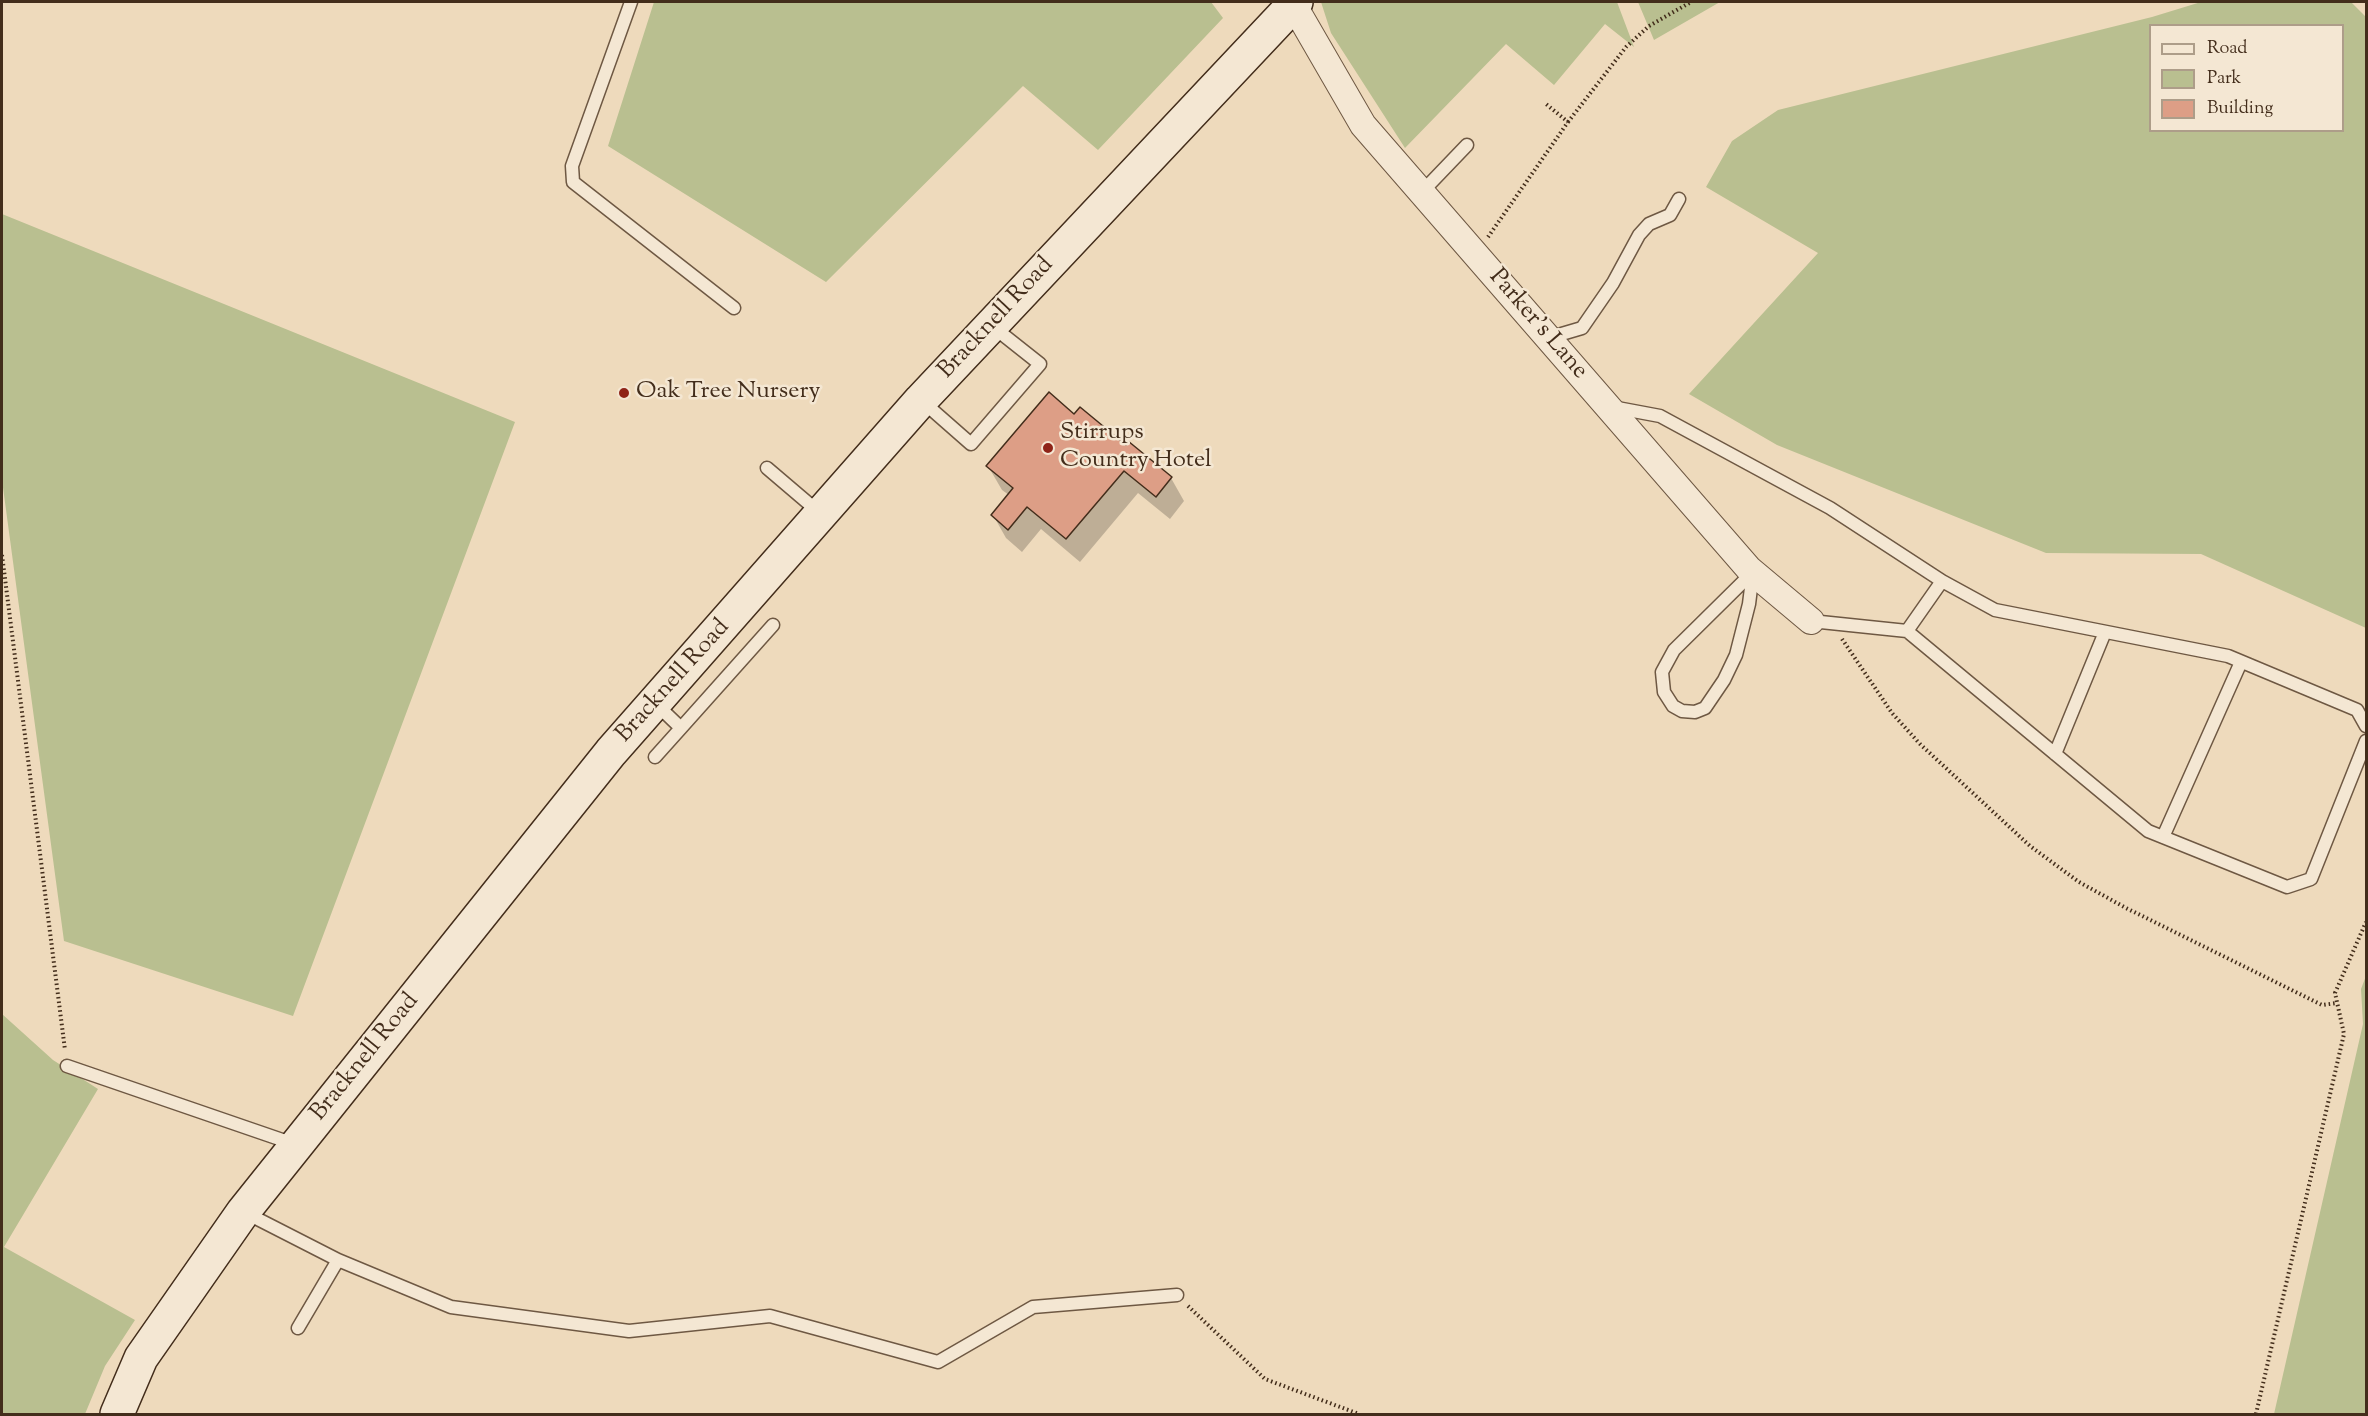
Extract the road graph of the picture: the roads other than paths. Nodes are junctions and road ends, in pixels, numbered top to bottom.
1 (631, 2) edge
2 (1295, 3) edge
3 (1467, 145) dead end
4 (1420, 193) junction
5 (1679, 199) dead end
6 (734, 308) dead end
7 (991, 325) junction
8 (1548, 338) junction
9 (921, 400) junction
10 (1608, 406) junction
11 (767, 468) dead end
12 (822, 515) junction
13 (1753, 572) junction
14 (1942, 581) junction
15 (1821, 623) joint
16 (773, 624) dead end
17 (1907, 632) junction
18 (2105, 632) junction
19 (2241, 662) junction
20 (656, 704) junction
21 (2367, 726) edge
22 (681, 728) junction
23 (2367, 741) edge
24 (2055, 754) junction
25 (655, 757) dead end
26 (2163, 837) junction
27 (67, 1066) road end
28 (296, 1144) junction
29 (243, 1212) junction
30 (338, 1260) junction
31 (1177, 1295) road end
32 (298, 1328) dead end
33 (117, 1414) edge

1 - 6 lane
2 - 4 street, Parker's Lane
2 - 7 main road, Bracknell Road
3 - 4 lane
4 - 8 street, Parker's Lane
5 - 8 lane
7 - 9 main road, Bracknell Road
7 - 9 lane
8 - 10 street, Parker's Lane
9 - 12 main road, Bracknell Road
10 - 13 street, Parker's Lane
10 - 14 lane
11 - 12 lane
12 - 20 main road, Bracknell Road
13 - 13 lane
13 - 15 street, Parker's Lane
14 - 17 lane
14 - 18 lane
15 - 17 lane
16 - 22 lane
17 - 24 lane
18 - 19 lane
18 - 24 lane
19 - 21 lane
19 - 26 lane
20 - 22 lane
20 - 28 main road, Bracknell Road
22 - 25 lane
23 - 26 lane
24 - 26 lane
27 - 28 lane
28 - 29 main road, Bracknell Road
29 - 30 lane
29 - 33 main road, Bracknell Road
30 - 31 lane
30 - 32 lane

